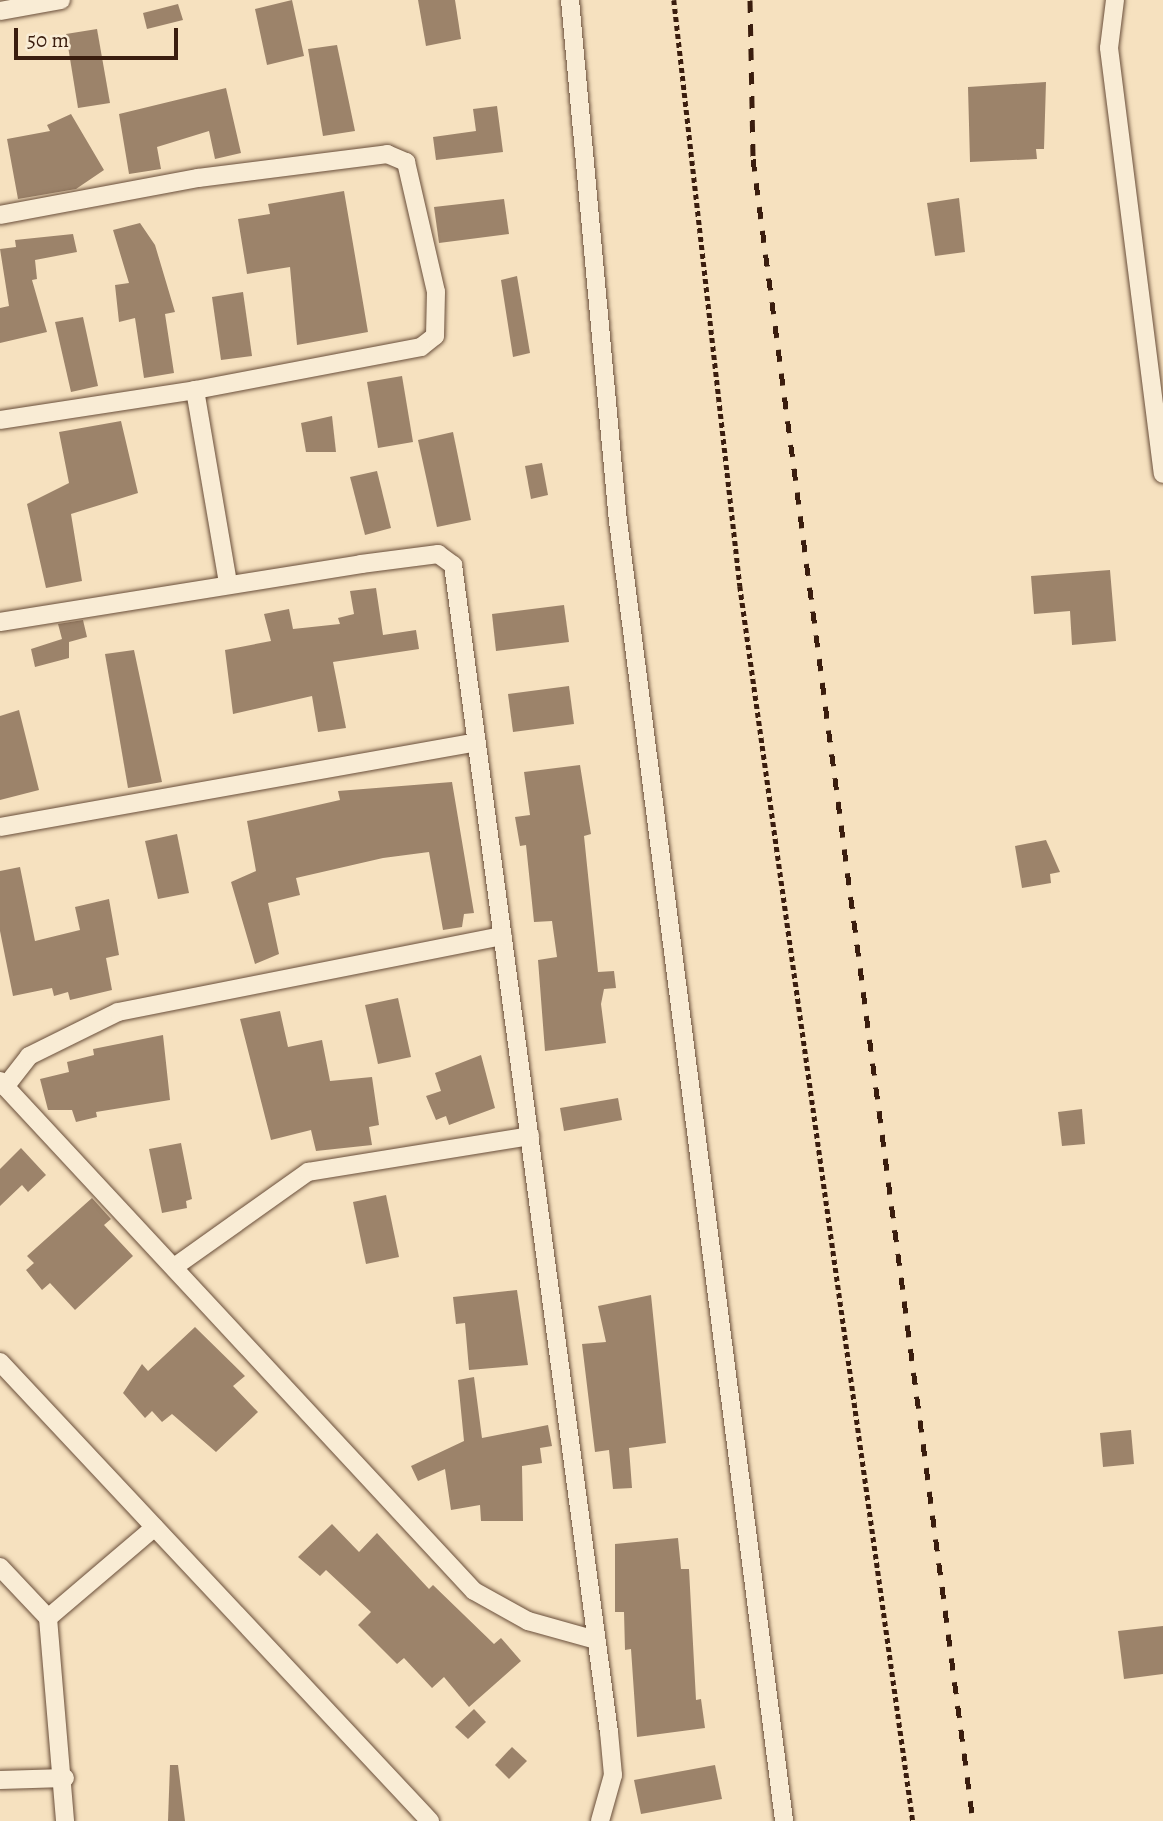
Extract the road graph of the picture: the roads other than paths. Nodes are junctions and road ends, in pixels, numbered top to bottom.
1 (61, 0) edge
2 (570, 0) edge
3 (1115, 0) edge
4 (0, 11) edge
5 (0, 215) edge
6 (195, 390) junction
7 (0, 420) edge
8 (1163, 474) edge
9 (228, 583) junction
10 (0, 622) edge
11 (476, 741) junction
12 (0, 827) edge
13 (503, 936) junction
14 (3, 1084) edge
15 (530, 1136) junction
16 (177, 1265) junction
17 (0, 1362) edge
18 (155, 1527) junction
19 (0, 1567) edge
20 (48, 1618) junction
21 (596, 1640) junction
22 (65, 1778) junction
23 (0, 1780) edge
24 (65, 1821) edge
25 (430, 1821) edge
26 (600, 1821) edge
27 (784, 1821) edge

1 - 4 street
2 - 27 street
3 - 8 street
5 - 6 street
6 - 7 street
6 - 9 street
9 - 10 street
9 - 11 street
11 - 12 street
11 - 13 street
13 - 14 street
13 - 15 street
14 - 16 street
15 - 16 street
15 - 21 street
16 - 21 street
17 - 18 street
18 - 20 street
18 - 25 street
19 - 20 street
20 - 22 street
21 - 26 street
22 - 23 street
22 - 24 street

